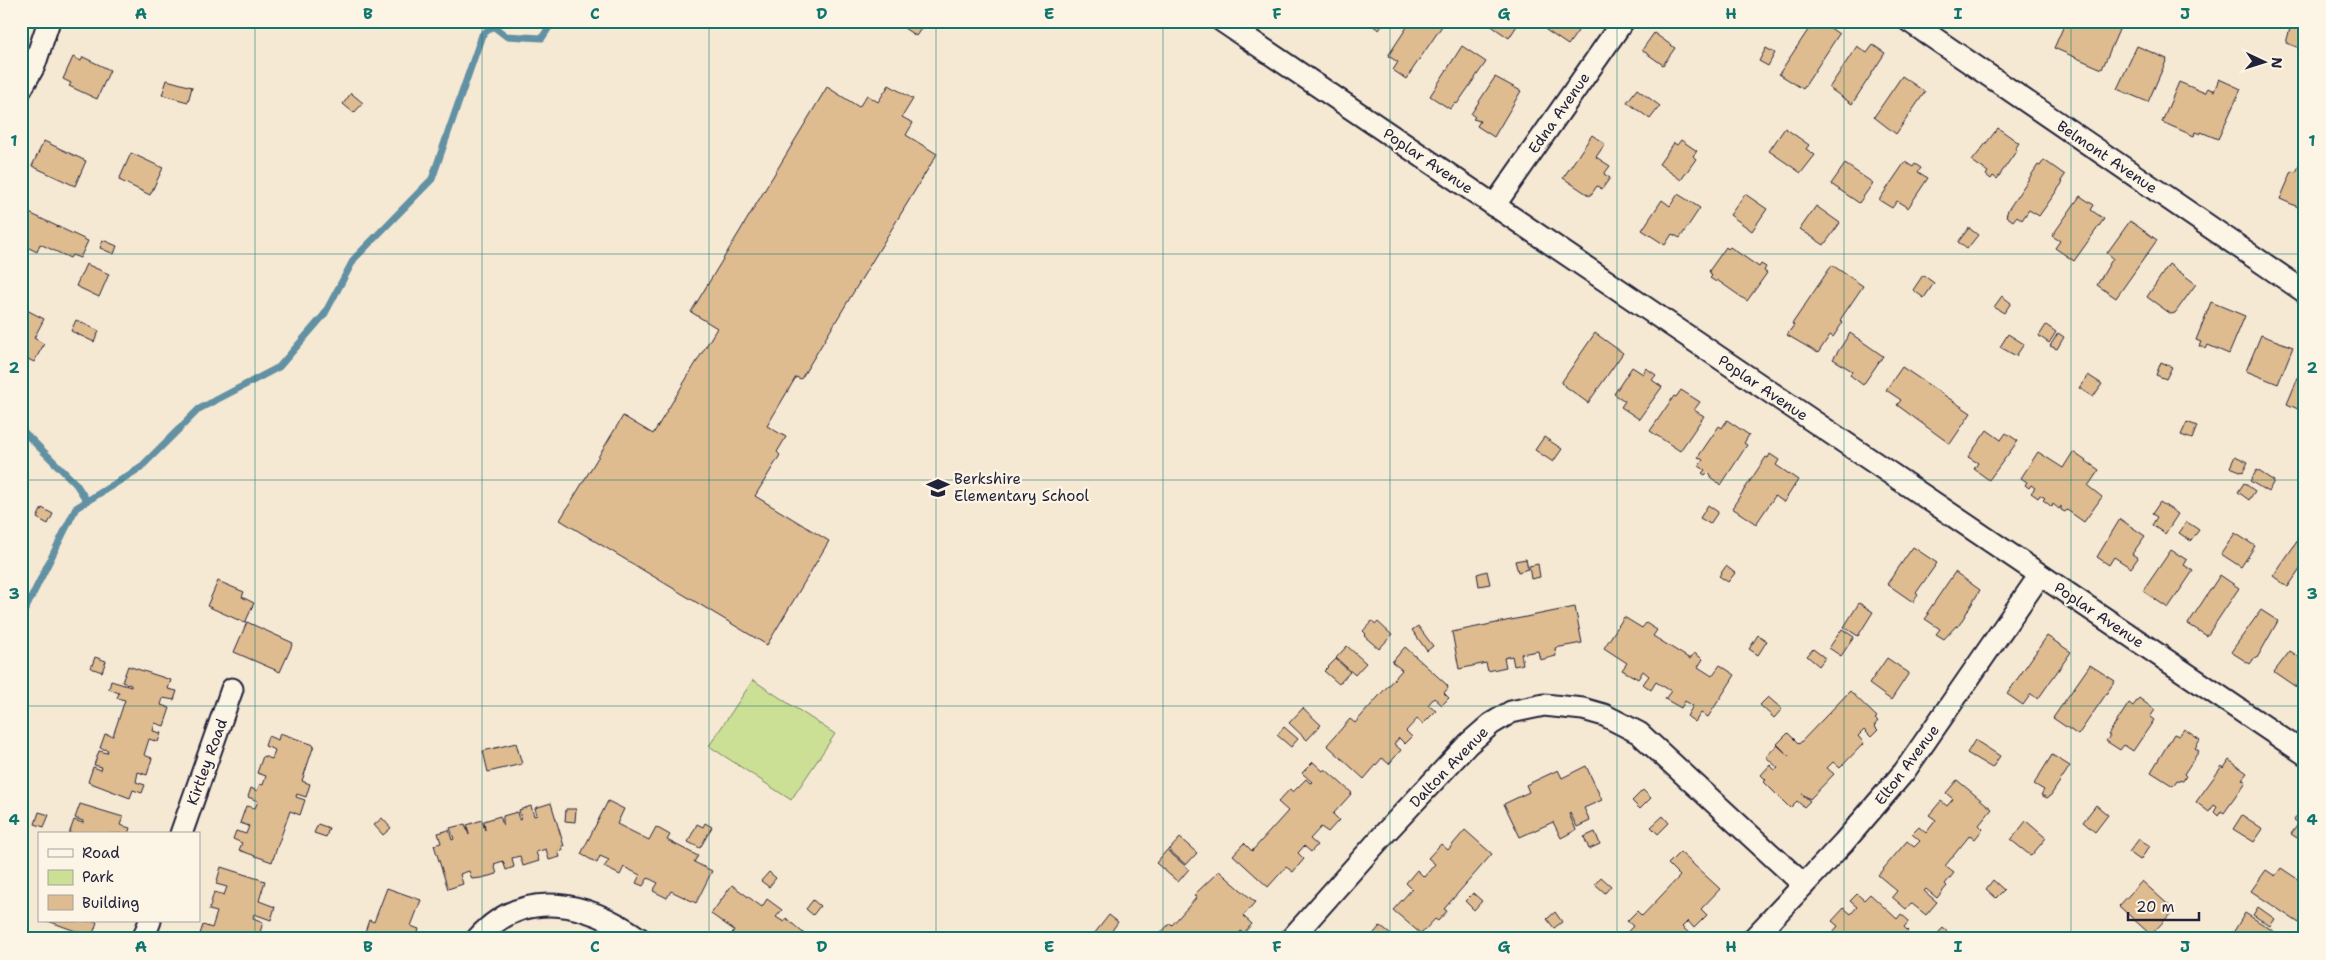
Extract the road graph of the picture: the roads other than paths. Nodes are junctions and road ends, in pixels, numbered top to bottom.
1 (50, 21) edge
2 (1222, 21) edge
3 (1623, 21) edge
4 (1909, 21) edge
5 (21, 89) edge
6 (1494, 206) junction
7 (2305, 292) edge
8 (2040, 574) junction
9 (232, 689) dead end
10 (2305, 754) edge
11 (182, 832) edge
12 (1804, 885) junction
13 (150, 922) edge
14 (143, 939) edge
15 (477, 939) edge
16 (640, 939) edge
17 (1291, 939) edge
18 (1753, 939) edge

1 - 5 street
2 - 6 street, Poplar Avenue
3 - 6 street, Edna Avenue
4 - 7 street, Belmont Avenue
6 - 8 street, Poplar Avenue
8 - 10 street, Poplar Avenue
8 - 12 street, Elton Avenue
9 - 11 street, Kirtley Road
12 - 17 street, Dalton Avenue
12 - 18 street, Elton Avenue
13 - 14 street
15 - 16 street

